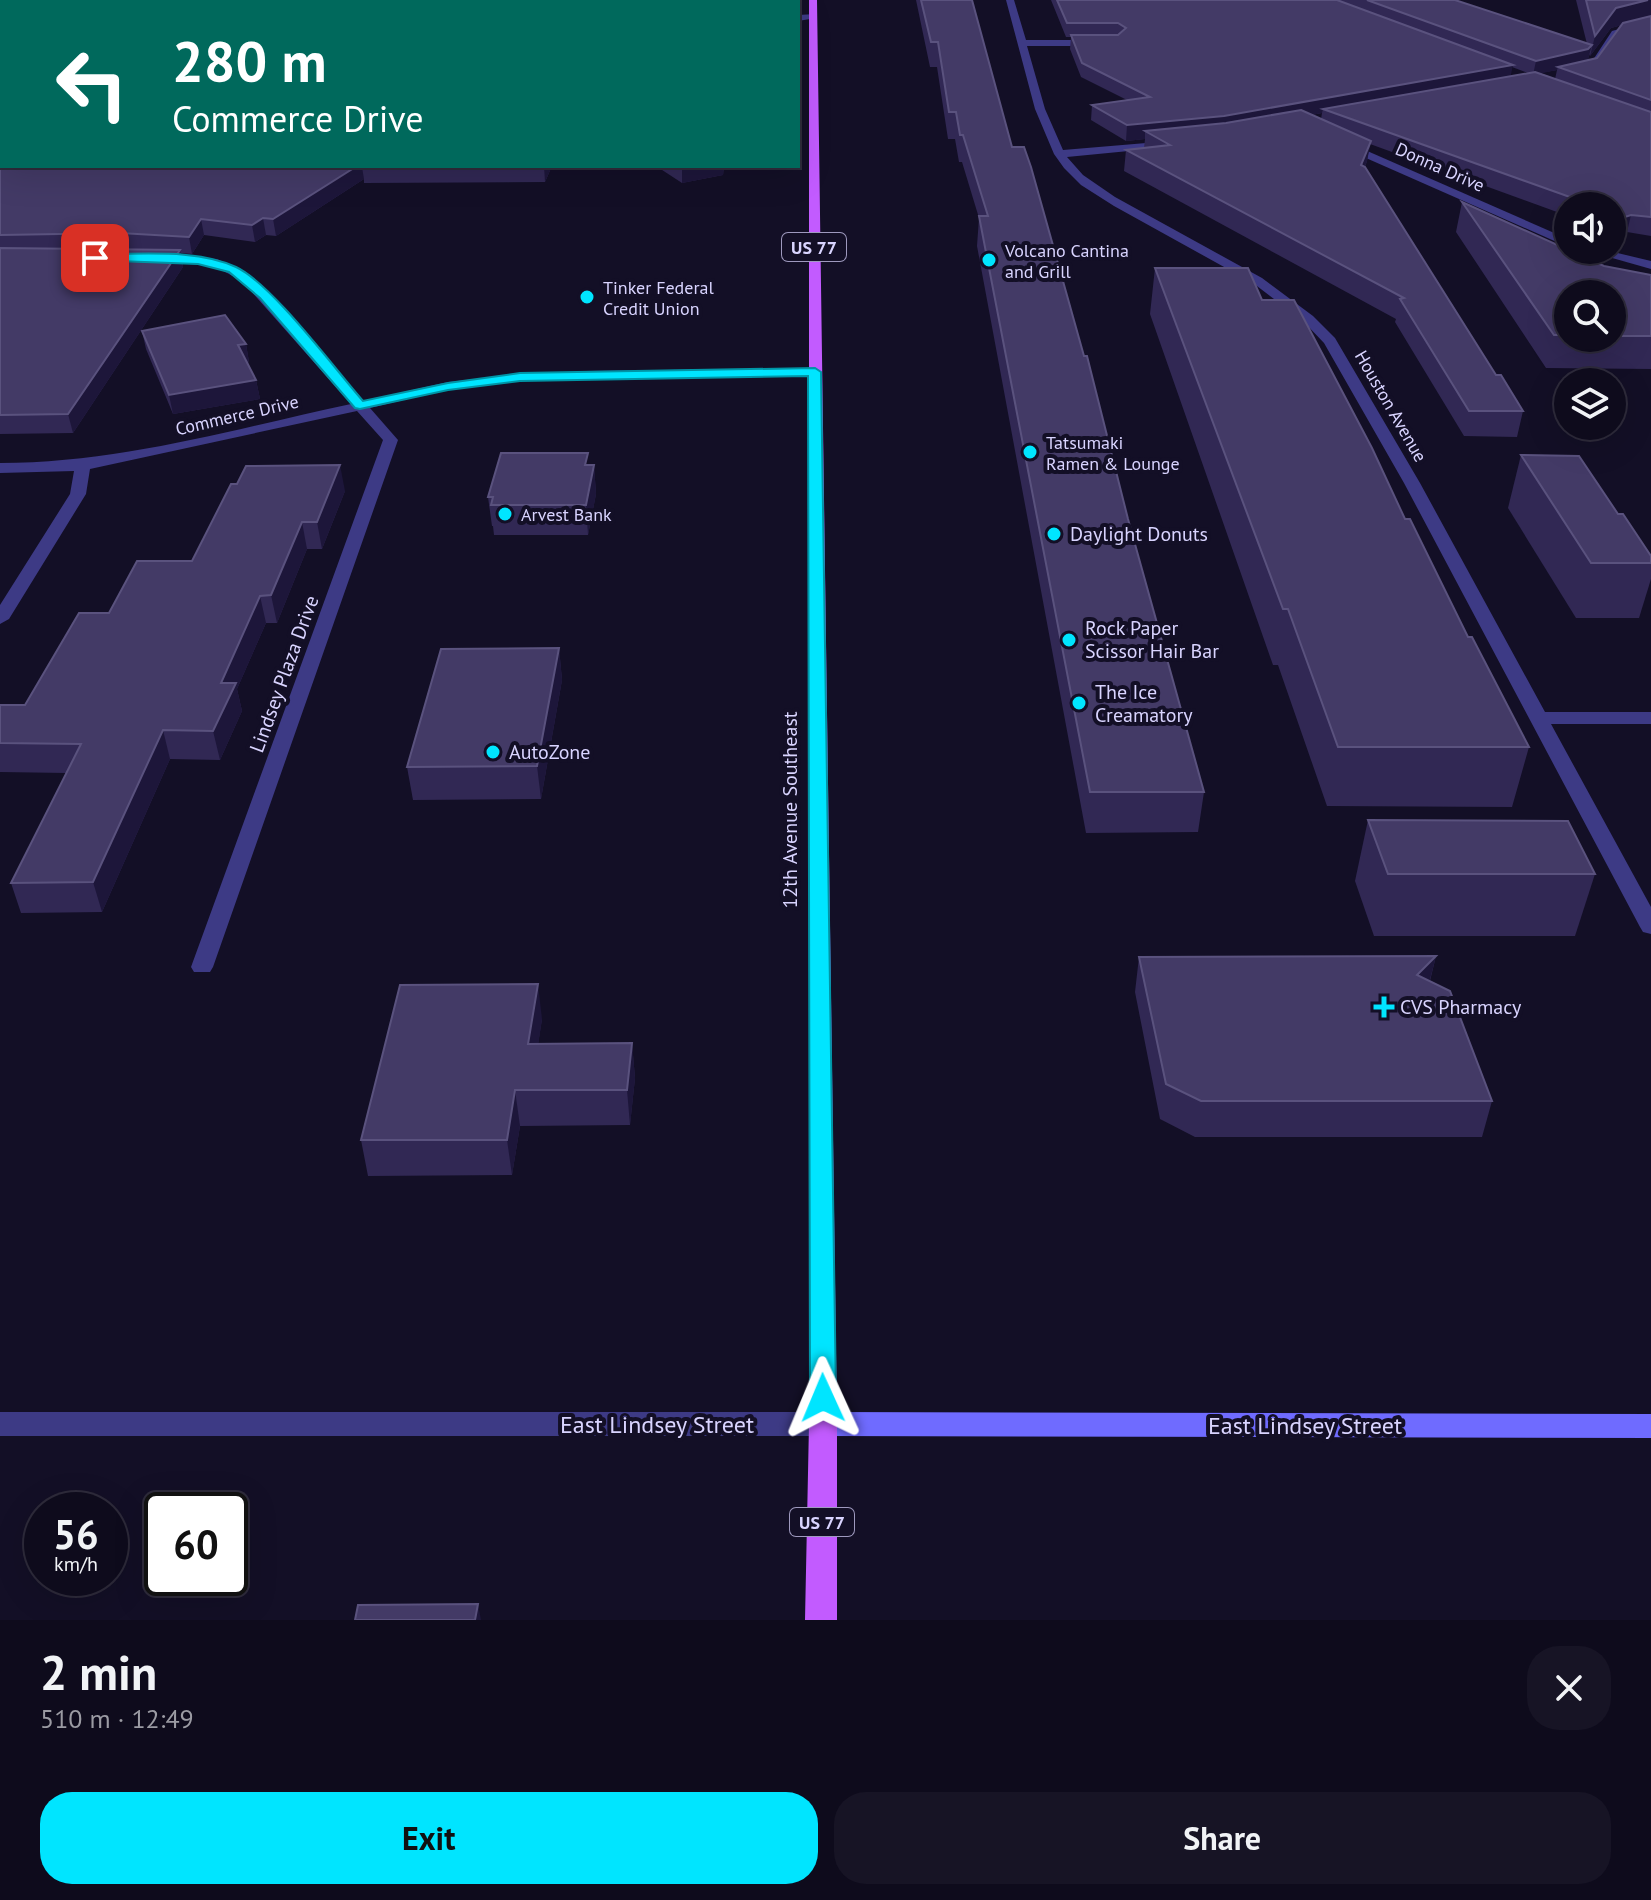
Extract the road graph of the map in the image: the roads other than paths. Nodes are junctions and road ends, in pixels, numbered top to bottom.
1 (813, 0) edge
2 (1010, 0) edge
3 (800, 16) edge
4 (813, 16) junction
5 (1651, 23) edge
6 (1022, 43) junction
7 (1103, 43) edge
8 (1570, 74) edge
9 (1327, 137) edge
10 (1184, 142) edge
11 (1059, 154) junction
12 (1554, 237) edge
13 (143, 258) edge
14 (1626, 259) edge
15 (1651, 265) edge
16 (815, 372) junction
17 (360, 405) junction
18 (83, 465) junction
19 (0, 468) edge
20 (0, 619) edge
21 (1538, 718) junction
22 (1651, 718) edge
23 (1651, 927) edge
24 (202, 967) dead end
25 (0, 1424) edge
26 (823, 1424) junction
27 (1651, 1426) edge
28 (821, 1620) edge

1 - 4 main road, 12th Avenue Southeast / US 77
2 - 6 street, Houston Avenue
3 - 4 street
4 - 16 main road, 12th Avenue Southeast / US 77
5 - 8 street
6 - 7 street
6 - 11 street, Houston Avenue
9 - 12 street, Donna Drive
10 - 11 street
11 - 21 street, Houston Avenue
13 - 17 street
14 - 15 street
16 - 17 street, Commerce Drive
16 - 26 main road, 12th Avenue Southeast / US 77
17 - 18 street, Commerce Drive
17 - 24 street, Lindsey Plaza Drive
18 - 19 street, Commerce Drive
18 - 20 street
21 - 22 street
21 - 23 street, Houston Avenue
25 - 26 street, East Lindsey Street
26 - 27 main road, East Lindsey Street
26 - 28 main road, 12th Avenue Southeast / US 77

